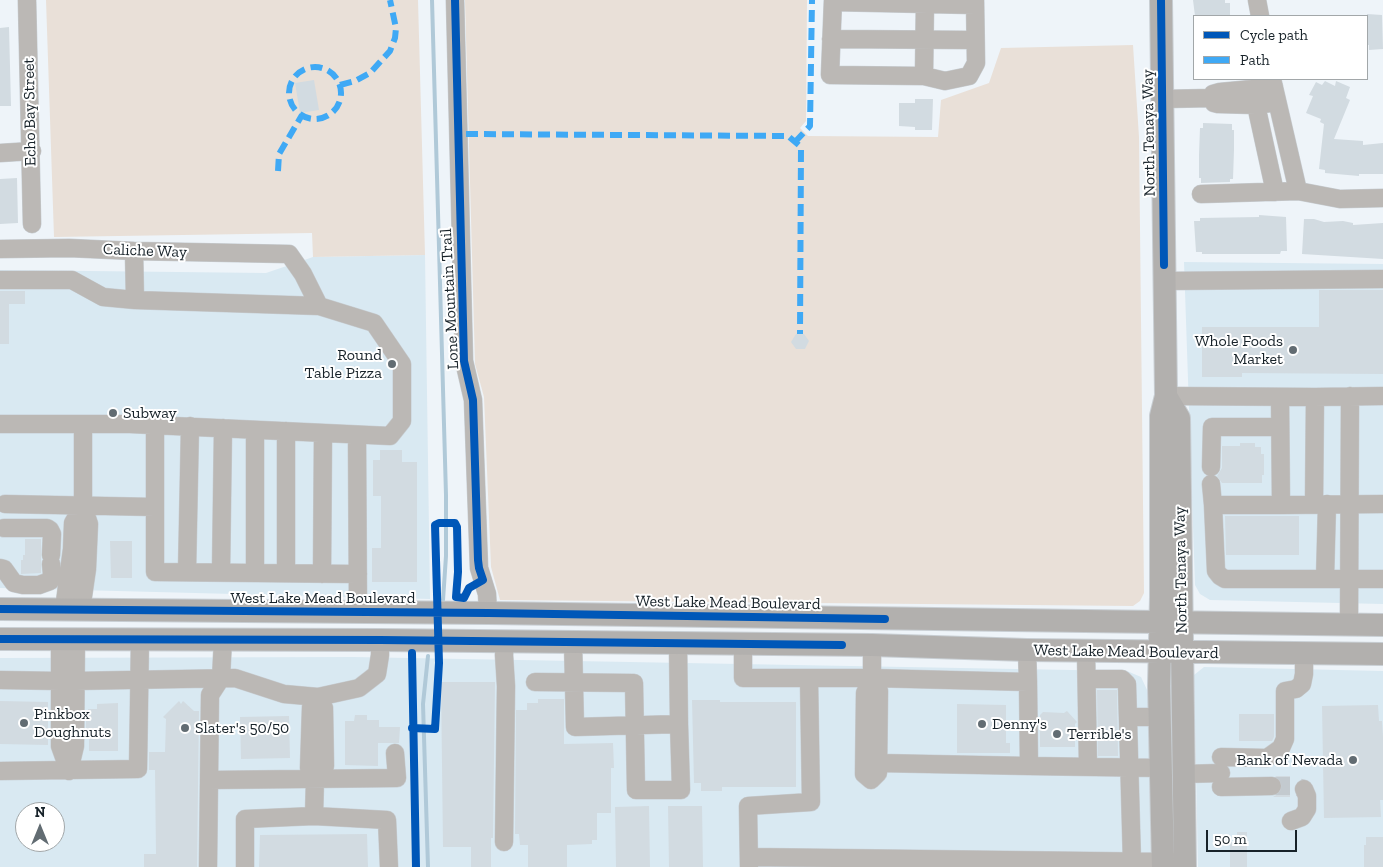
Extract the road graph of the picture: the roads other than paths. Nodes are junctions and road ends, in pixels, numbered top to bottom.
1 (28, 0) edge
2 (455, 0) edge
3 (1161, 0) edge
4 (1257, 0) edge
5 (833, 1) edge
6 (925, 2) edge
7 (975, 3) edge
8 (1260, 15) edge
9 (831, 39) junction
10 (924, 40) junction
11 (975, 40) junction
12 (924, 76) junction
13 (1274, 89) edge
14 (1230, 98) junction
15 (1162, 99) junction
16 (1256, 105) junction
17 (0, 152) edge
18 (32, 152) junction
19 (1298, 191) junction
20 (1275, 192) junction
21 (1201, 194) dead end
22 (1383, 198) edge
23 (32, 224) dead end
24 (0, 250) edge
25 (134, 251) junction
26 (1383, 279) edge
27 (0, 280) edge
28 (1164, 281) junction
29 (135, 300) junction
30 (320, 306) junction
31 (1166, 396) junction
32 (1280, 396) junction
33 (1350, 396) junction
34 (1383, 396) edge
35 (1315, 397) junction
36 (0, 424) edge
37 (83, 424) junction
38 (156, 425) junction
39 (190, 426) junction
40 (1280, 427) junction
41 (222, 428) junction
42 (255, 430) junction
43 (286, 431) junction
44 (323, 433) junction
45 (356, 435) junction
46 (5, 504) dead end
47 (1320, 504) junction
48 (1350, 504) junction
49 (1383, 504) edge
50 (1213, 505) junction
51 (1281, 505) junction
52 (83, 506) junction
53 (155, 507) junction
54 (4, 528) dead end
55 (2, 568) edge
56 (187, 572) junction
57 (221, 572) junction
58 (255, 573) junction
59 (286, 573) junction
60 (322, 574) junction
61 (358, 574) junction
62 (1325, 579) junction
63 (1350, 579) junction
64 (1383, 579) edge
65 (0, 609) edge
66 (72, 610) junction
67 (304, 612) junction
68 (358, 612) junction
69 (484, 613) junction
70 (630, 615) junction
71 (872, 619) junction
72 (1171, 622) junction
73 (1349, 624) junction
74 (1383, 624) edge
75 (68, 638) junction
76 (140, 638) junction
77 (0, 639) edge
78 (223, 639) junction
79 (380, 640) junction
80 (506, 641) junction
81 (573, 642) junction
82 (1383, 642) edge
83 (678, 643) junction
84 (743, 644) junction
85 (872, 645) junction
86 (1027, 650) junction
87 (1086, 651) junction
88 (1160, 652) junction
89 (1182, 652) junction
90 (1304, 653) junction
91 (1327, 653) junction
92 (1383, 654) edge
93 (221, 678) junction
94 (809, 678) junction
95 (872, 678) junction
96 (1087, 679) junction
97 (0, 680) edge
98 (140, 680) junction
99 (68, 681) junction
100 (535, 682) dead end
101 (1028, 682) junction
102 (574, 683) junction
103 (318, 697) junction
104 (1129, 717) junction
105 (1160, 717) junction
106 (680, 724) junction
107 (634, 726) junction
108 (395, 754) dead end
109 (1029, 766) junction
110 (1088, 767) junction
111 (1129, 768) junction
112 (1161, 768) junction
113 (0, 771) edge
114 (69, 771) junction
115 (1221, 773) junction
116 (1184, 774) junction
117 (314, 779) junction
118 (209, 780) junction
119 (1272, 786) tunnel mouth
120 (1304, 789) dead end
121 (314, 816) junction
122 (1291, 821) dead end
123 (504, 842) dead end
124 (749, 862) edge
125 (1133, 865) edge
126 (1163, 865) edge
127 (1185, 865) edge
128 (208, 867) edge
129 (245, 867) edge
130 (389, 867) edge

1 - 18 street, Echo Bay Street
2 - 69 street, Lone Mountain Trail
3 - 15 main road, North Tenaya Way
4 - 8 street
5 - 6 street
5 - 9 street
6 - 7 street
6 - 10 street
7 - 11 street
9 - 10 street
9 - 12 street
10 - 11 street
10 - 12 street
11 - 12 street
13 - 14 street
13 - 16 street
13 - 19 street
14 - 15 street
14 - 16 street
15 - 28 main road, North Tenaya Way
16 - 20 street
17 - 18 street
18 - 23 street, Echo Bay Street
19 - 20 street
19 - 22 street
20 - 21 street
24 - 25 street, Caliche Way
25 - 29 street
25 - 30 street, Caliche Way
26 - 28 street
27 - 29 street
28 - 31 main road, North Tenaya Way
29 - 30 street
30 - 45 street
31 - 32 street
31 - 72 main road, North Tenaya Way
32 - 35 street
32 - 40 street
33 - 34 street
33 - 35 street
33 - 48 street
35 - 47 street
36 - 37 street
37 - 38 street
37 - 52 street
38 - 39 street
38 - 53 street
39 - 41 street
39 - 56 street
40 - 50 street
40 - 51 street
41 - 42 street
41 - 57 street
42 - 43 street
42 - 58 street
43 - 44 street
43 - 59 street
44 - 45 street
44 - 60 street
45 - 61 street
46 - 52 street
47 - 48 street
47 - 51 street
47 - 62 street
48 - 49 street
48 - 63 street
50 - 51 street
50 - 62 street
52 - 53 street
52 - 66 street
53 - 56 street
54 - 55 street
56 - 57 street
57 - 58 street
58 - 59 street
59 - 60 street
60 - 61 street
61 - 68 street
62 - 63 street
63 - 64 street
63 - 73 street
65 - 66 main road, West Lake Mead Boulevard
66 - 67 main road, West Lake Mead Boulevard
66 - 75 main road
67 - 68 main road, West Lake Mead Boulevard
67 - 78 main road
68 - 69 main road, West Lake Mead Boulevard
69 - 70 main road, West Lake Mead Boulevard
69 - 79 main road
70 - 71 main road, West Lake Mead Boulevard
70 - 80 main road
71 - 72 main road, West Lake Mead Boulevard
71 - 85 main road
72 - 73 main road, West Lake Mead Boulevard
72 - 88 main road, North Tenaya Way
72 - 89 main road, North Tenaya Way
73 - 74 main road, West Lake Mead Boulevard
75 - 76 main road, West Lake Mead Boulevard
75 - 77 main road, West Lake Mead Boulevard
75 - 99 street
76 - 78 main road, West Lake Mead Boulevard
76 - 98 street
78 - 79 main road, West Lake Mead Boulevard
78 - 93 street
79 - 80 main road, West Lake Mead Boulevard
79 - 103 street
80 - 81 main road, West Lake Mead Boulevard
80 - 123 street
81 - 83 main road, West Lake Mead Boulevard
81 - 102 street
82 - 91 main road
83 - 84 main road, West Lake Mead Boulevard
83 - 106 street
84 - 85 main road, West Lake Mead Boulevard
84 - 94 street
85 - 86 main road, West Lake Mead Boulevard
85 - 95 street
86 - 87 main road, West Lake Mead Boulevard
86 - 101 street
87 - 88 main road, West Lake Mead Boulevard
87 - 96 street
88 - 89 main road, West Lake Mead Boulevard
88 - 105 main road, North Tenaya Way
89 - 90 main road, West Lake Mead Boulevard
89 - 116 main road, North Tenaya Way
90 - 91 main road, West Lake Mead Boulevard
90 - 115 street
91 - 92 main road, West Lake Mead Boulevard
93 - 98 street
93 - 103 street
93 - 118 street
94 - 95 street
94 - 124 street
95 - 101 street
95 - 109 street
96 - 104 street
96 - 110 street
97 - 99 street
98 - 99 street
98 - 114 street
99 - 114 street
100 - 102 street
101 - 109 street
102 - 107 street
102 - 107 street
103 - 117 street
104 - 105 street
104 - 111 street
105 - 112 main road, North Tenaya Way
106 - 107 street
106 - 107 street
108 - 117 street
109 - 110 street
110 - 111 street
111 - 112 street
111 - 125 street
112 - 126 main road, North Tenaya Way
113 - 114 street
115 - 116 street
115 - 119 street
116 - 127 main road, North Tenaya Way
117 - 118 street
117 - 121 street
118 - 128 street
120 - 122 street
121 - 129 street
121 - 130 street
124 - 125 street
125 - 126 street
126 - 127 street

